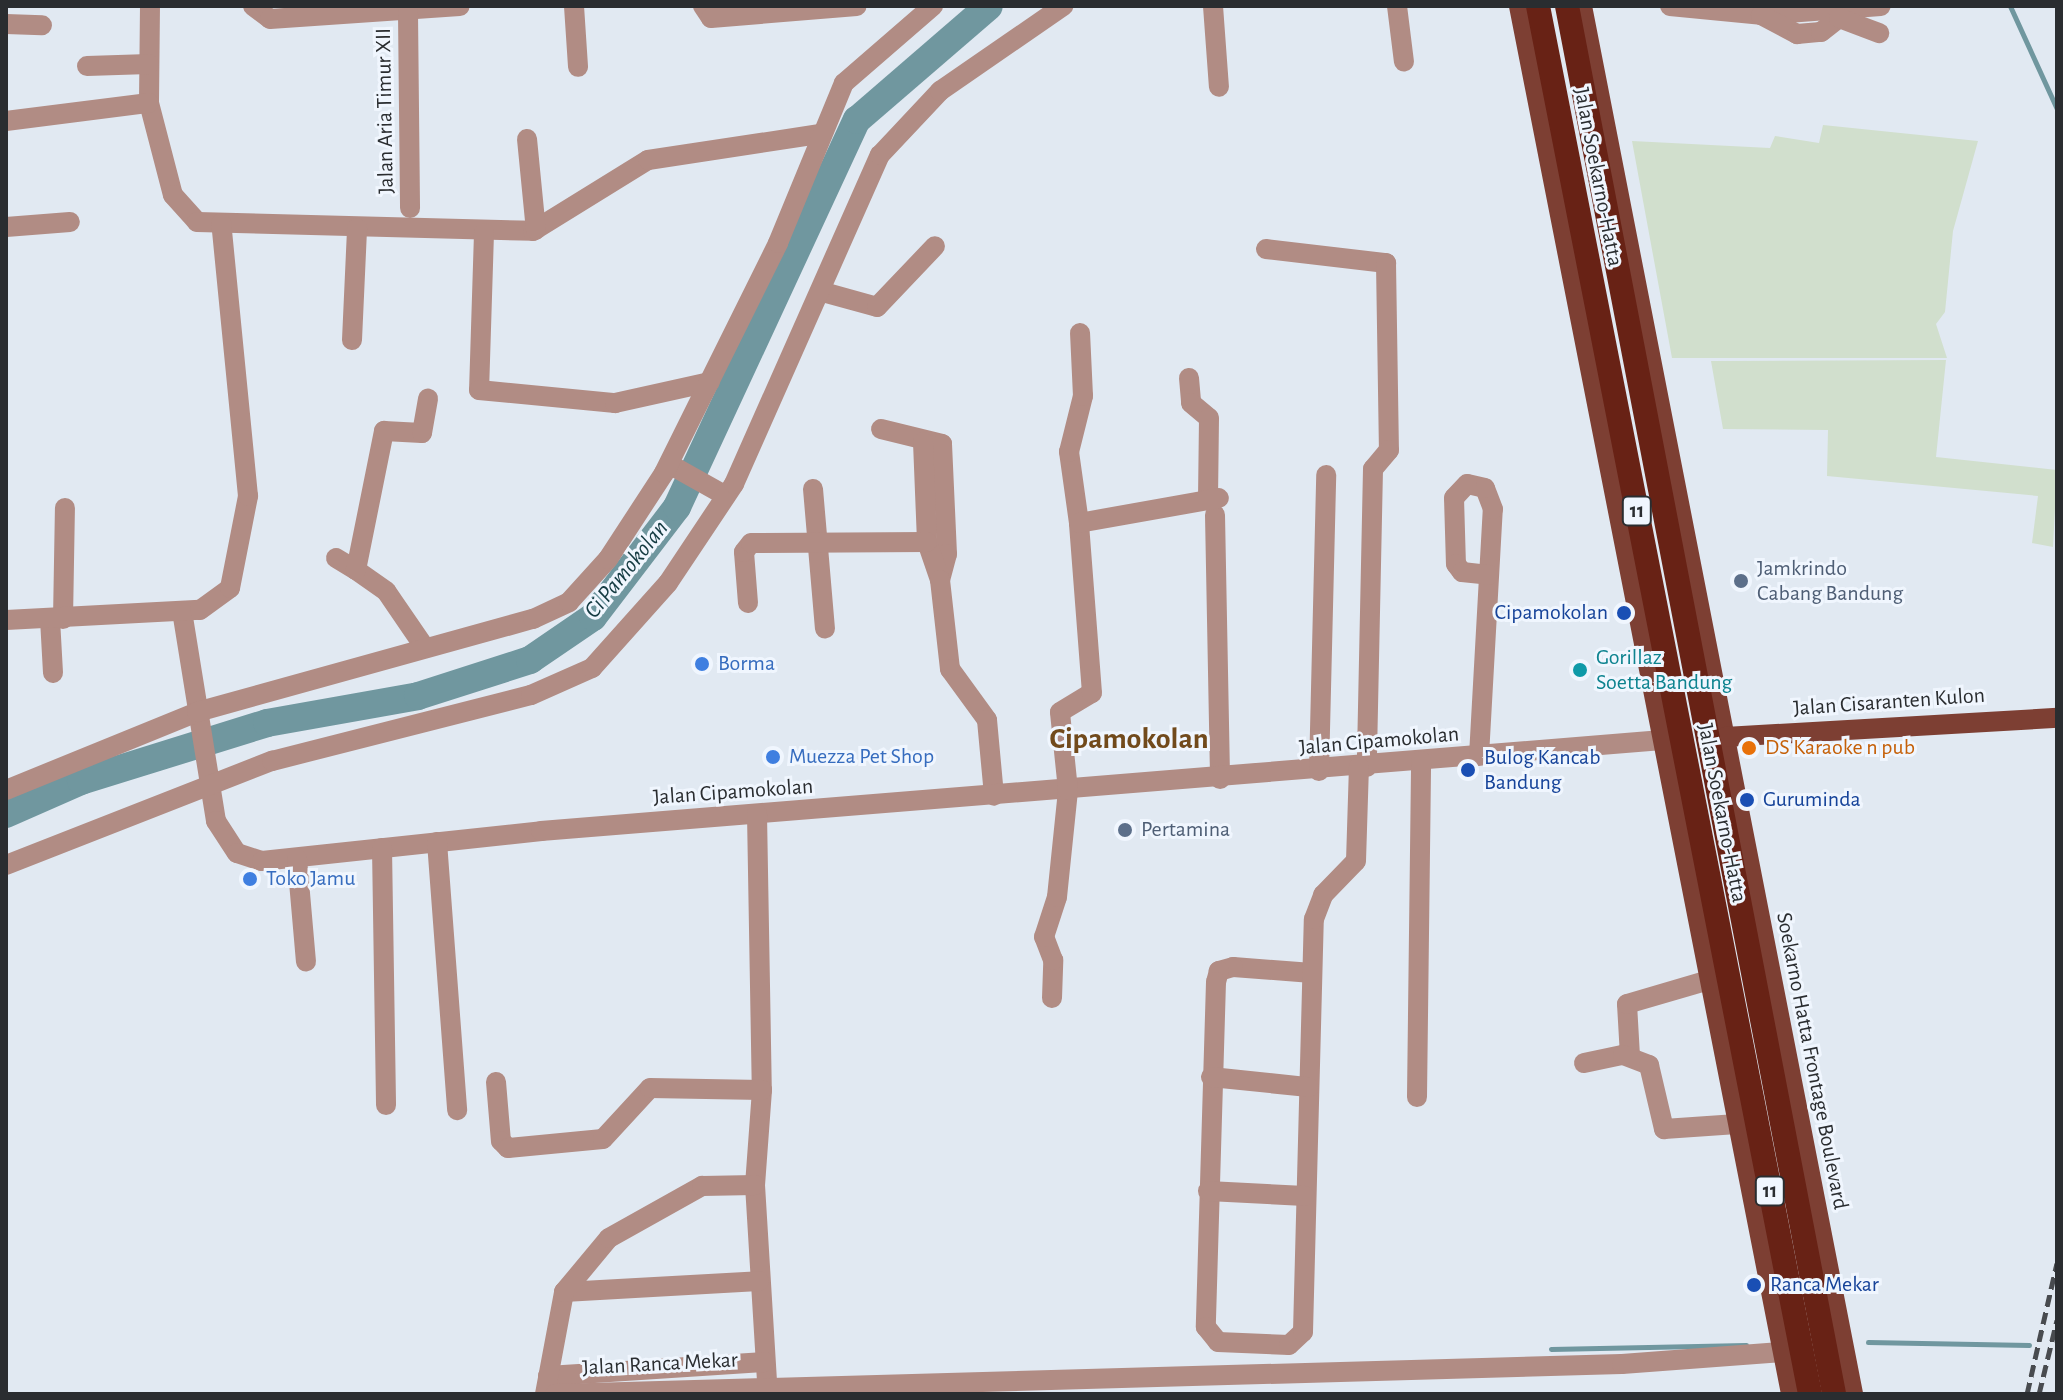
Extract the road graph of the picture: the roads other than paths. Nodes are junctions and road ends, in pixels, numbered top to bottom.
1 (150, 6) edge
2 (253, 6) edge
3 (574, 6) edge
4 (857, 6) edge
5 (933, 6) edge
6 (1063, 6) edge
7 (1213, 6) edge
8 (1397, 6) edge
9 (1519, 6) edge
10 (1538, 6) edge
11 (1670, 6) edge
12 (1881, 6) edge
13 (453, 7) edge
14 (1572, 7) edge
15 (703, 9) edge
16 (727, 11) edge
17 (408, 13) junction
18 (1761, 15) junction
19 (6, 24) edge
20 (42, 25) dead end
21 (1879, 33) dead end
22 (1590, 50) joint
23 (1404, 62) dead end
24 (149, 64) junction
25 (87, 66) dead end
26 (578, 67) dead end
27 (1219, 87) dead end
28 (149, 103) junction
29 (6, 121) edge
30 (820, 134) junction
31 (527, 139) dead end
32 (410, 208) dead end
33 (70, 222) dead end
34 (221, 223) junction
35 (6, 227) edge
36 (357, 228) junction
37 (536, 230) junction
38 (484, 233) junction
39 (935, 246) dead end
40 (1266, 249) dead end
41 (1591, 280) junction
42 (823, 292) junction
43 (1080, 333) dead end
44 (352, 340) dead end
45 (1586, 346) junction
46 (1189, 378) dead end
47 (710, 382) junction
48 (428, 399) dead end
49 (881, 429) dead end
50 (923, 442) junction
51 (674, 467) junction
52 (1326, 475) dead end
53 (813, 489) dead end
54 (720, 492) junction
55 (1214, 504) junction
56 (65, 508) dead end
57 (1079, 523) junction
58 (815, 540) junction
59 (927, 542) junction
60 (336, 558) dead end
61 (356, 570) junction
62 (1489, 575) dead end
63 (940, 580) junction
64 (748, 603) dead end
65 (182, 611) junction
66 (57, 619) junction
67 (6, 620) edge
68 (825, 628) dead end
69 (423, 645) junction
70 (53, 673) dead end
71 (2057, 718) edge
72 (198, 720) junction
73 (1725, 737) junction
74 (1662, 740) junction
75 (1479, 756) junction
76 (1421, 761) junction
77 (1363, 767) junction
78 (1319, 771) junction
79 (207, 778) junction
80 (1220, 779) junction
81 (6, 790) edge
82 (1068, 790) junction
83 (994, 796) junction
84 (757, 814) junction
85 (437, 842) junction
86 (382, 848) junction
87 (297, 859) junction
88 (6, 865) edge
89 (1699, 928) joint
90 (306, 962) dead end
91 (1312, 973) junction
92 (1719, 984) junction
93 (1052, 998) dead end
94 (1630, 1056) junction
95 (1584, 1063) dead end
96 (1211, 1077) junction
97 (496, 1082) dead end
98 (1308, 1087) junction
99 (762, 1090) junction
100 (1417, 1097) dead end
101 (386, 1105) dead end
102 (457, 1110) dead end
103 (1737, 1124) junction
104 (755, 1185) junction
105 (1208, 1191) junction
106 (1305, 1196) junction
107 (759, 1281) junction
108 (564, 1292) junction
109 (1783, 1352) junction
110 (766, 1372) junction
111 (549, 1388) edge
112 (853, 1391) edge
113 (1791, 1394) edge
114 (1810, 1394) edge
115 (1834, 1394) edge
116 (1853, 1394) edge

1 - 24 street
2 - 17 street
3 - 26 street
4 - 16 street
5 - 30 street
6 - 42 street
7 - 27 street
8 - 23 street
9 - 45 main road
10 - 41 highway, Jalan Soekarno-Hatta / 11
11 - 18 street
12 - 18 street
13 - 17 street
14 - 22 highway
14 - 115 highway, Jalan Soekarno-Hatta / 11
15 - 16 street
17 - 32 street, Jalan Aria Timur XII
18 - 21 street
19 - 20 street
22 - 73 main road, Jalan Soekarno-Hatta
24 - 25 street
24 - 28 street
28 - 29 street
28 - 34 street
30 - 37 street
30 - 47 street
31 - 37 street
33 - 35 street
34 - 36 street
34 - 65 street
36 - 38 street
36 - 44 street
37 - 38 street
38 - 47 street
39 - 42 street
40 - 77 street
41 - 45 highway
41 - 92 highway, Jalan Soekarno-Hatta / 11
42 - 54 street
43 - 57 street
45 - 74 main road, Jalan Soekarno-Hatta
46 - 55 street
47 - 51 street
48 - 61 street
49 - 50 street
50 - 59 street
50 - 63 street
51 - 54 street
51 - 69 street
52 - 78 street
53 - 58 street
54 - 79 street
55 - 57 street
55 - 80 street
56 - 66 street
57 - 82 street
58 - 59 street
58 - 64 street
58 - 68 street
59 - 63 street
60 - 61 street
61 - 69 street
62 - 75 street
63 - 83 street
65 - 66 street
65 - 72 street, Jalan Cipamokolan
66 - 67 street
66 - 70 street
69 - 72 street
71 - 73 main road, Jalan Cisaranten Kulon
72 - 79 street, Jalan Cipamokolan
72 - 81 street
73 - 116 main road, Soekarno Hatta Frontage Boulevard
74 - 75 street, Jalan Cipamokolan
74 - 89 main road
75 - 76 street, Jalan Cipamokolan
76 - 77 street, Jalan Cipamokolan
76 - 100 street
77 - 78 street, Jalan Cipamokolan
77 - 91 street
78 - 80 street, Jalan Cipamokolan
79 - 87 street, Jalan Cipamokolan
79 - 88 street
80 - 82 street, Jalan Cipamokolan
82 - 83 street, Jalan Cipamokolan
82 - 93 street
83 - 84 street, Jalan Cipamokolan
84 - 85 street, Jalan Cipamokolan
84 - 99 street
85 - 86 street, Jalan Cipamokolan
85 - 102 street
86 - 87 street, Jalan Cipamokolan
86 - 101 street
87 - 90 street
89 - 92 highway
91 - 96 street
91 - 98 street
92 - 94 street
92 - 103 main road, Jalan Soekarno-Hatta
92 - 114 highway, Jalan Soekarno-Hatta / 11
94 - 95 street
94 - 103 street
96 - 98 street
96 - 105 street
97 - 99 street
98 - 106 street
99 - 104 street
103 - 109 main road, Jalan Soekarno-Hatta
104 - 107 street
104 - 108 street
105 - 106 street
105 - 106 street
107 - 108 street
107 - 110 street
108 - 111 street
109 - 112 street, Jalan Ranca Mekar
109 - 113 main road, Jalan Soekarno-Hatta
110 - 111 street, Jalan Ranca Mekar
110 - 112 street, Jalan Ranca Mekar

